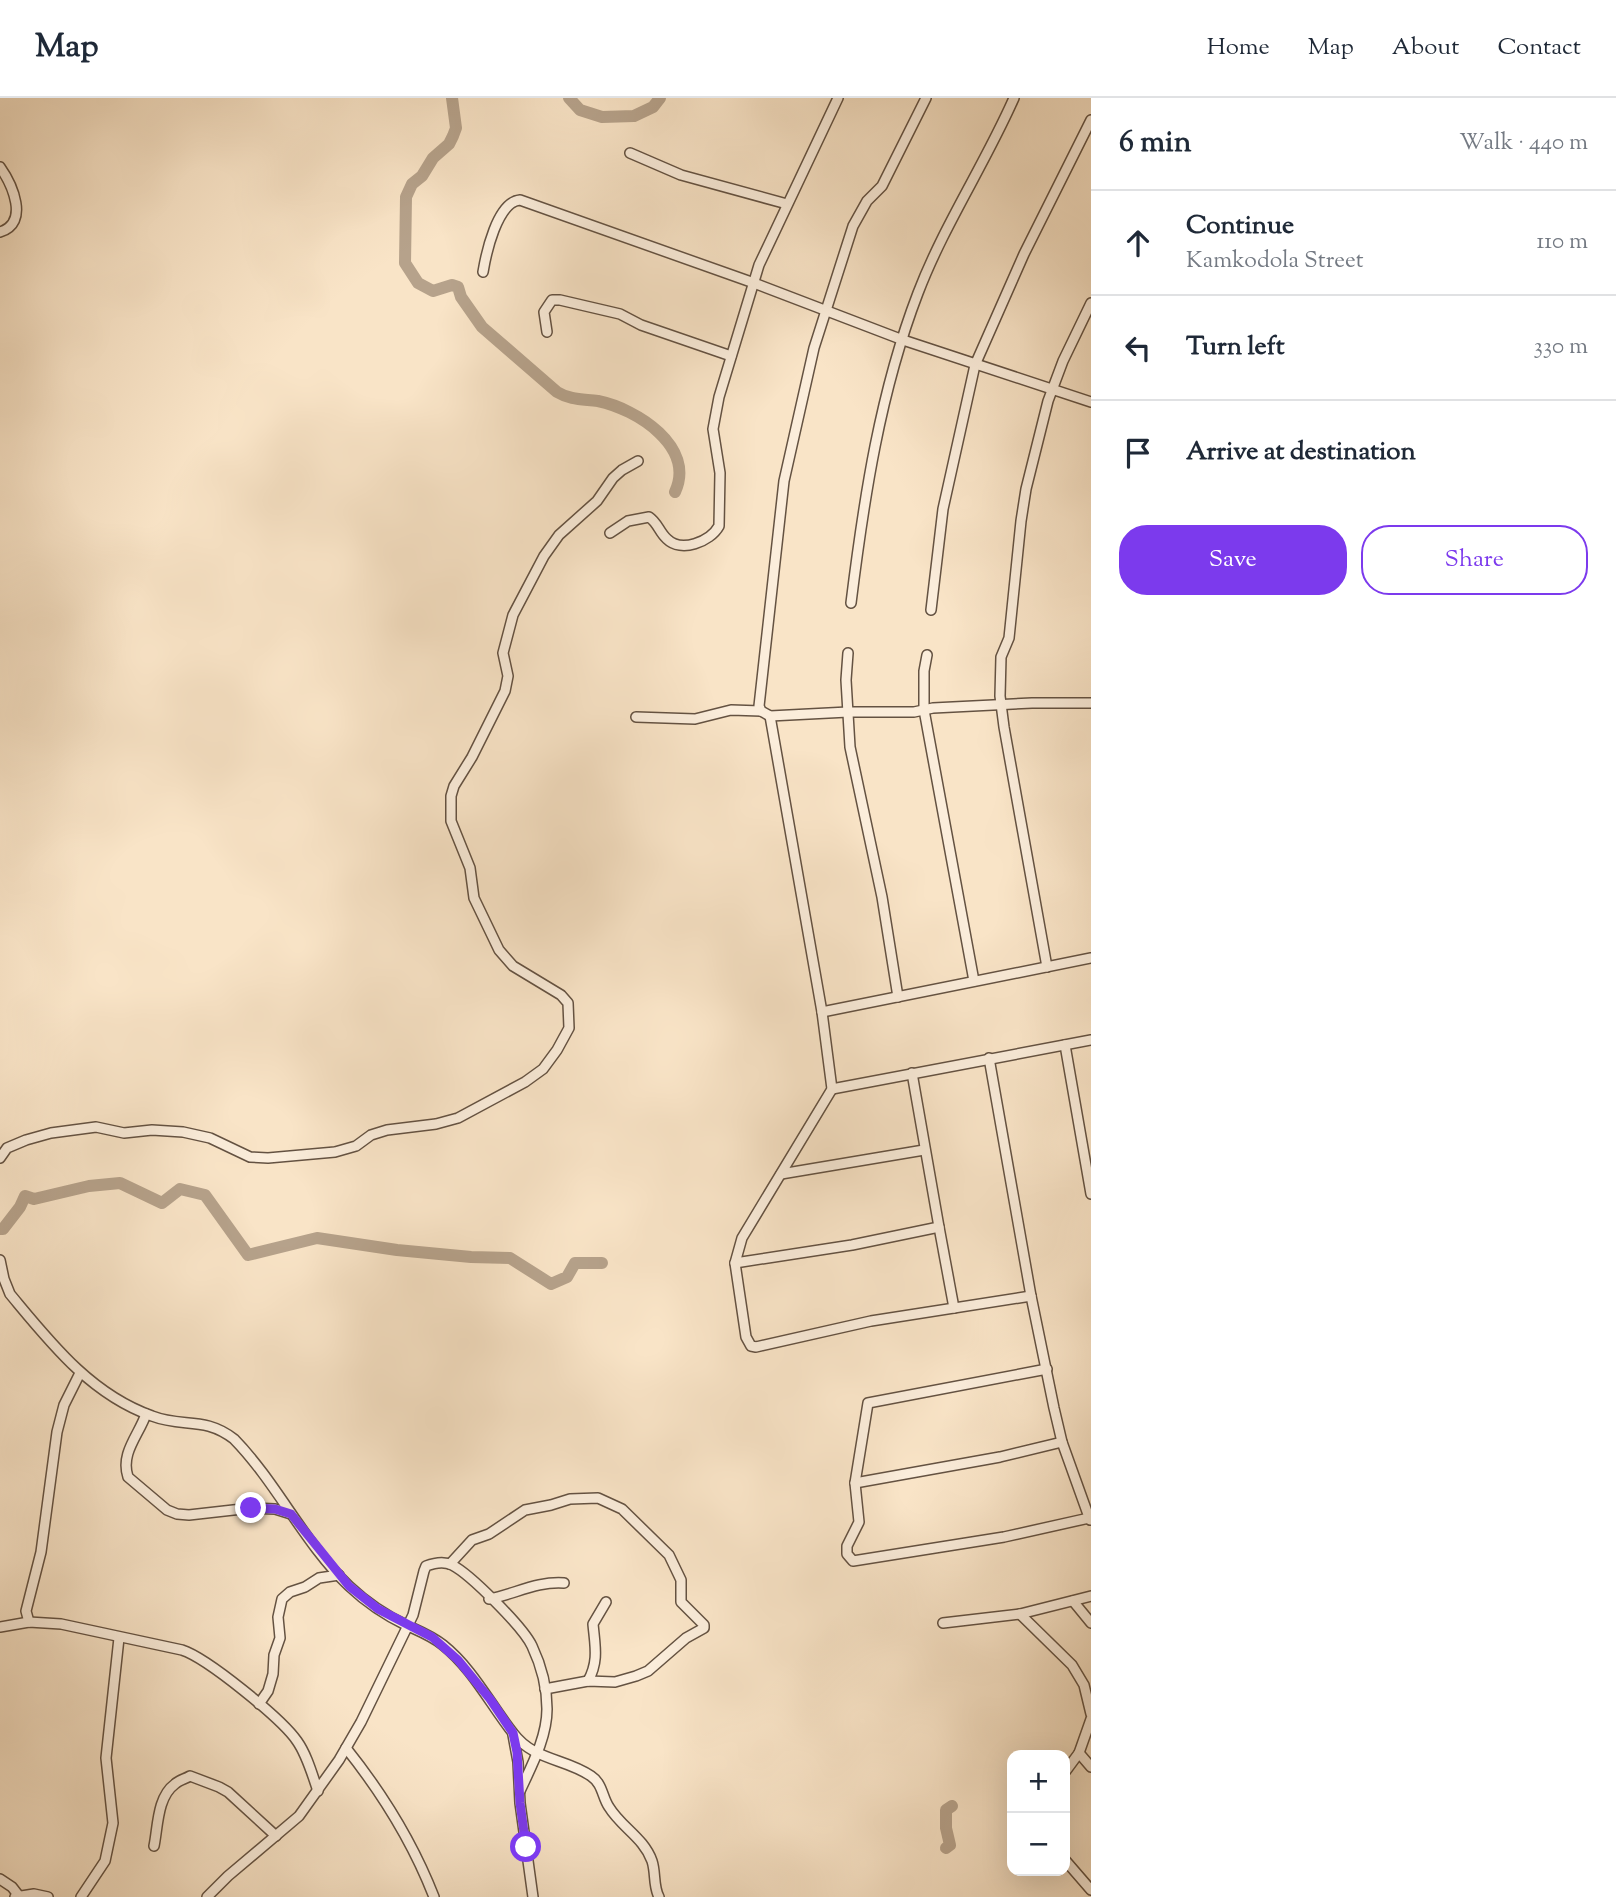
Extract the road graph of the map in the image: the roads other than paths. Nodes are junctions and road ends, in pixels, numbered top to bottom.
1 (838, 98) edge
2 (926, 98) edge
3 (1014, 98) edge
4 (1091, 120) edge
5 (630, 153) dead end
6 (0, 167) edge
7 (788, 204) junction
8 (0, 232) edge
9 (483, 272) dead end
10 (754, 283) junction
11 (1091, 303) edge
12 (825, 310) junction
13 (547, 332) dead end
14 (903, 340) junction
15 (731, 356) junction
16 (975, 365) junction
17 (1052, 389) junction
18 (1091, 402) edge
19 (638, 461) dead end
20 (610, 533) dead end
21 (851, 603) dead end
22 (931, 610) dead end
23 (848, 653) dead end
24 (927, 654) dead end
25 (1091, 703) edge
26 (1001, 705) junction
27 (924, 710) junction
28 (848, 712) junction
29 (765, 714) junction
30 (636, 717) dead end
31 (1091, 958) edge
32 (1047, 967) junction
33 (974, 981) junction
34 (898, 997) junction
35 (822, 1012) junction
36 (1091, 1040) edge
37 (1065, 1045) junction
38 (989, 1058) junction
39 (912, 1073) junction
40 (832, 1089) junction
41 (924, 1150) junction
42 (0, 1158) edge
43 (781, 1174) junction
44 (1091, 1194) edge
45 (939, 1227) junction
46 (0, 1260) edge
47 (736, 1263) junction
48 (1031, 1296) junction
49 (954, 1308) junction
50 (1047, 1369) junction
51 (80, 1373) junction
52 (146, 1414) junction
53 (1062, 1442) junction
54 (855, 1483) junction
55 (291, 1514) junction
56 (1090, 1520) edge
57 (450, 1564) junction
58 (339, 1575) junction
59 (564, 1583) dead end
60 (1091, 1596) edge
61 (489, 1599) junction
62 (1073, 1601) junction
63 (606, 1602) dead end
64 (1020, 1614) junction
65 (29, 1622) junction
66 (943, 1623) dead end
67 (1091, 1623) edge
68 (407, 1625) junction
69 (0, 1627) edge
70 (119, 1638) junction
71 (588, 1681) junction
72 (545, 1689) junction
73 (259, 1704) junction
74 (1091, 1716) edge
75 (513, 1733) junction
76 (346, 1748) junction
77 (1079, 1753) junction
78 (536, 1754) junction
79 (1070, 1765) edge
80 (1091, 1767) edge
81 (318, 1791) junction
82 (520, 1791) junction
83 (276, 1836) junction
84 (154, 1846) dead end
85 (1070, 1866) edge
86 (0, 1879) edge
87 (1091, 1890) edge
88 (655, 1895) edge
89 (17, 1897) edge
90 (48, 1897) edge
91 (81, 1897) edge
92 (207, 1897) edge
93 (434, 1897) edge
94 (533, 1897) edge

1 - 7 street
2 - 12 street
3 - 14 street
4 - 16 street
5 - 7 street
6 - 8 street
7 - 10 street
9 - 10 street
10 - 12 street
10 - 15 street
11 - 17 street
12 - 14 street
12 - 29 street
13 - 15 street
14 - 16 street
14 - 21 street
15 - 20 street
16 - 17 street
16 - 22 street
17 - 18 street
17 - 26 street
19 - 42 street
23 - 28 street
24 - 27 street
25 - 26 street
26 - 27 street
26 - 32 street
27 - 28 street
27 - 33 street
28 - 29 street
28 - 34 street
29 - 30 street
29 - 35 street
31 - 32 street
32 - 33 street
33 - 34 street
34 - 35 street
35 - 40 street
36 - 37 street
37 - 38 street
37 - 44 street
38 - 39 street
38 - 48 street
39 - 40 street
39 - 41 street
40 - 43 street
41 - 43 street
41 - 45 street
43 - 47 street
45 - 47 street
45 - 49 street
46 - 51 street
47 - 49 street
48 - 49 street
48 - 50 street
50 - 53 street
50 - 54 street
51 - 52 street
51 - 65 street
52 - 55 street
52 - 55 street
53 - 54 street
53 - 56 street
54 - 56 street
55 - 58 street
57 - 61 street
57 - 68 street
57 - 71 street
58 - 68 street
58 - 73 street
59 - 61 street
60 - 62 street
61 - 72 street
62 - 64 street
62 - 67 street
63 - 71 street
64 - 66 street
64 - 74 street
65 - 69 street
65 - 70 street
68 - 75 street
68 - 76 street
70 - 73 street
70 - 91 street
71 - 72 street
72 - 78 street
73 - 81 street
74 - 77 street
75 - 78 street
75 - 82 street
76 - 81 street
76 - 93 street
77 - 79 street
77 - 80 street
78 - 82 street
78 - 88 street
81 - 83 street
82 - 94 street
83 - 84 street
83 - 92 street
85 - 87 street
86 - 89 street
89 - 90 street

